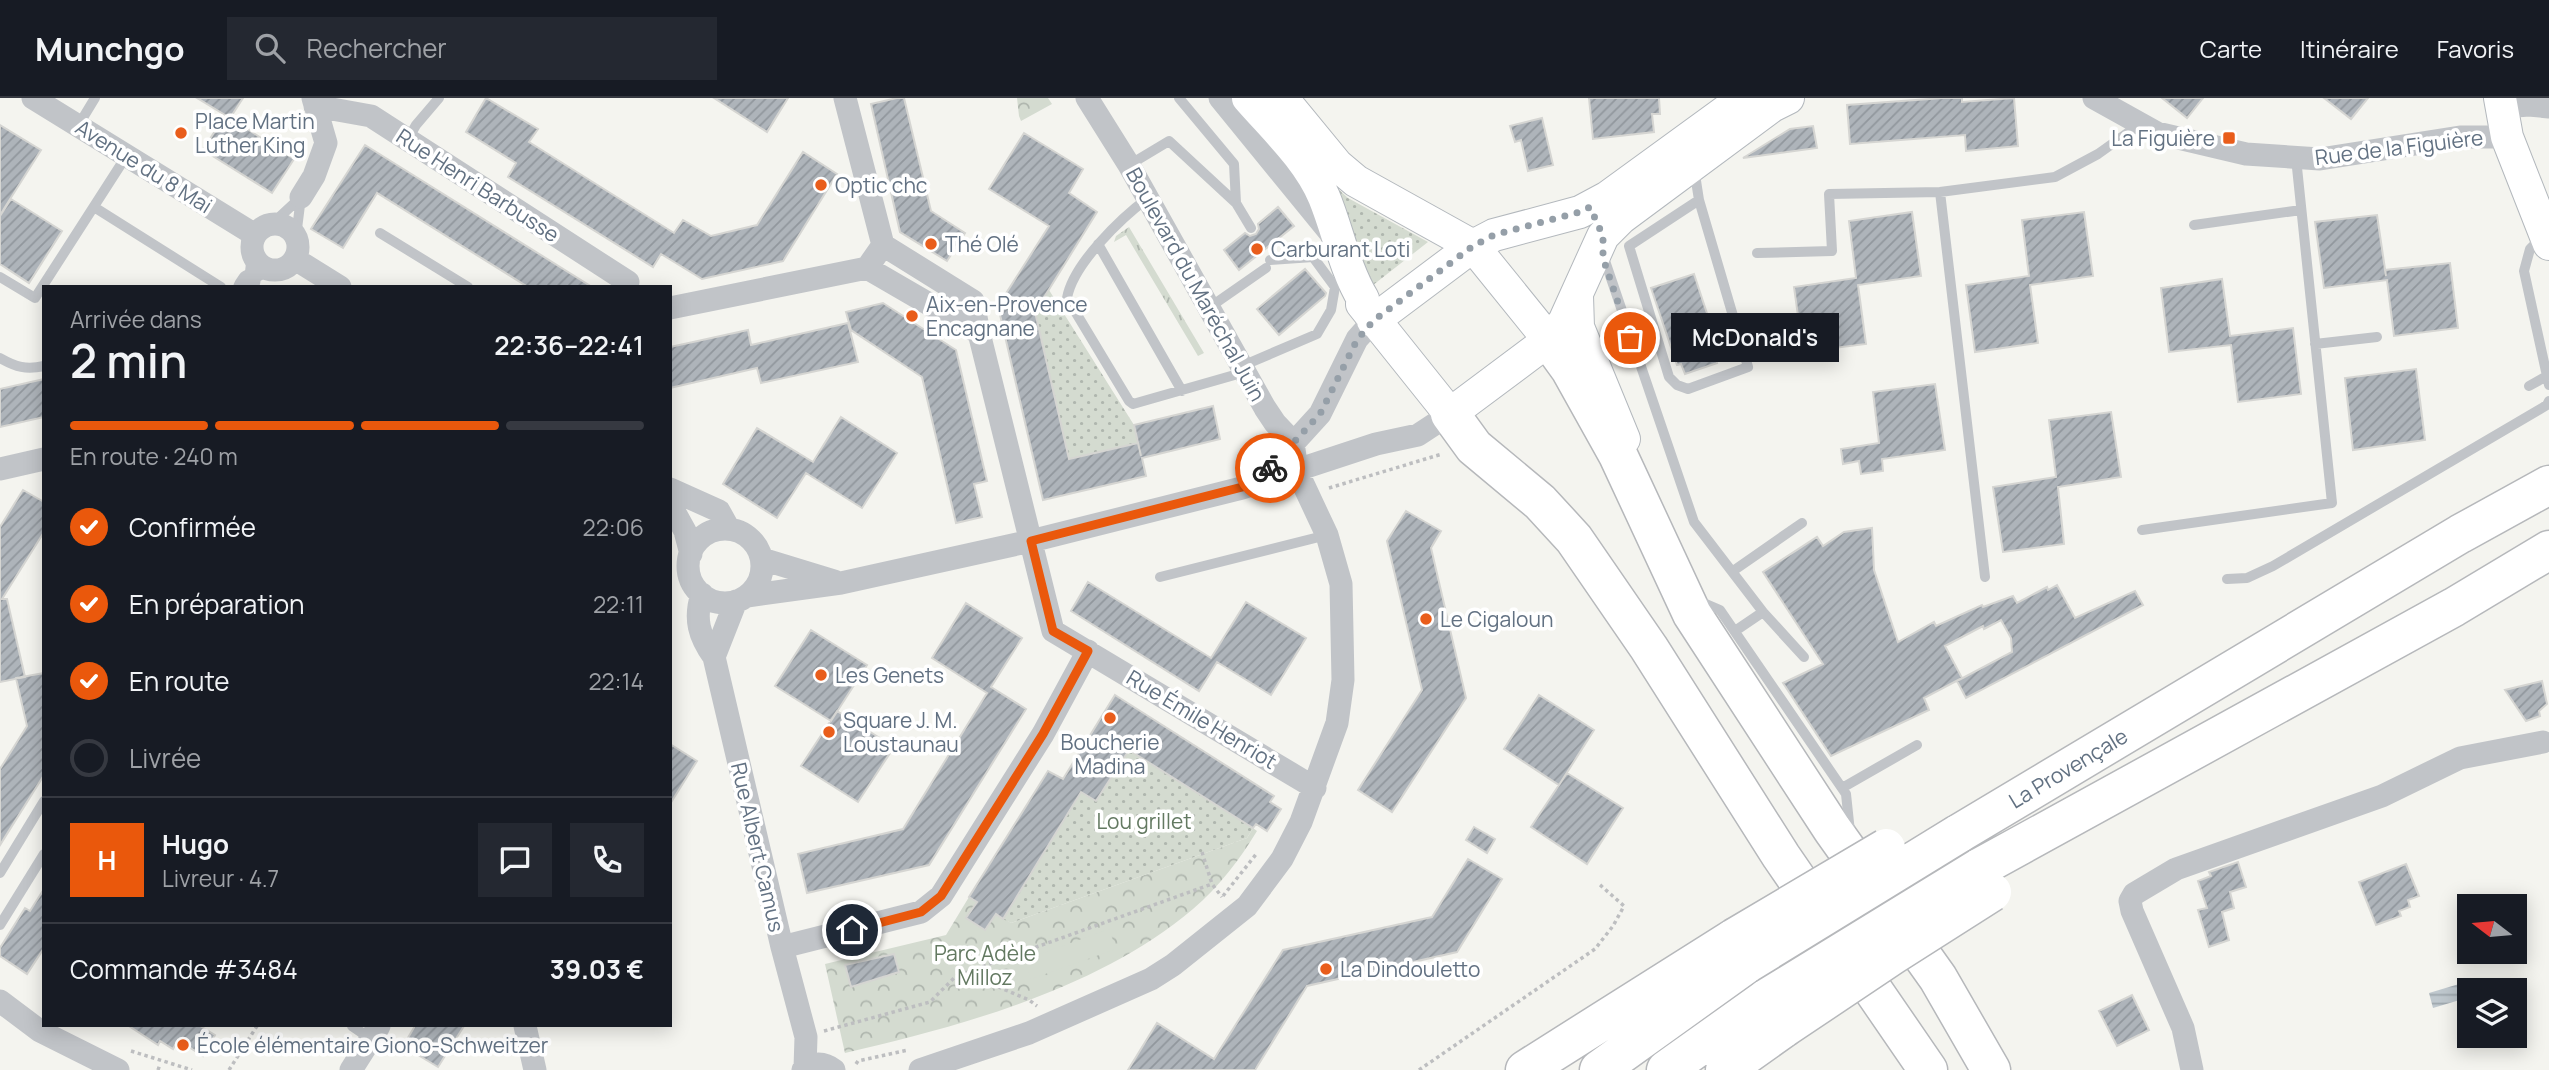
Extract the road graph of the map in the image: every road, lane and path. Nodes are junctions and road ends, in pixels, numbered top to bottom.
1 (33, 98) edge
2 (95, 98) edge
3 (439, 98) edge
4 (845, 98) edge
5 (1087, 98) edge
6 (1179, 98) edge
7 (1220, 98) edge
8 (1248, 98) edge
9 (1282, 98) edge
10 (1744, 98) edge
11 (1788, 98) edge
12 (2094, 98) edge
13 (314, 102) edge
14 (2549, 107) edge
15 (2504, 110) edge
16 (2140, 124) junction
17 (78, 125) junction
18 (408, 139) junction
19 (1687, 153) junction
20 (127, 155) junction
21 (2296, 158) junction
22 (1129, 164) junction
23 (1940, 192) junction
24 (301, 197) junction
25 (1148, 198) junction
26 (1699, 200) junction
27 (1236, 203) junction
28 (94, 207) junction
29 (2301, 210) junction
30 (1597, 221) junction
31 (2194, 225) dead end
32 (1251, 229) dead end
33 (380, 233) dead end
34 (260, 238) junction
35 (2546, 239) edge
36 (1337, 241) junction
37 (1098, 244) junction
38 (883, 245) junction
39 (1473, 246) junction
40 (295, 248) junction
41 (1757, 253) dead end
42 (867, 268) junction
43 (271, 270) junction
44 (0, 277) edge
45 (247, 284) edge
46 (43, 285) edge
47 (218, 285) edge
48 (338, 285) edge
49 (465, 285) edge
50 (626, 285) edge
51 (42, 287) edge
52 (1577, 296) junction
53 (1210, 307) junction
54 (672, 308) edge
55 (1373, 321) junction
56 (979, 333) junction
57 (2377, 337) dead end
58 (1549, 340) junction
59 (2315, 344) junction
60 (0, 358) edge
61 (42, 366) edge
62 (1243, 369) junction
63 (2548, 381) edge
64 (2529, 386) dead end
65 (1182, 391) junction
66 (2549, 401) edge
67 (1449, 431) junction
68 (1293, 442) junction
69 (42, 459) edge
70 (0, 469) edge
71 (1297, 471) junction
72 (1258, 483) junction
73 (2549, 485) edge
74 (672, 490) edge
75 (1309, 494) junction
76 (1639, 503) junction
77 (672, 508) edge
78 (1802, 523) dead end
79 (729, 529) junction
80 (2142, 530) dead end
81 (1327, 535) junction
82 (1031, 541) junction
83 (2549, 550) edge
84 (691, 554) junction
85 (762, 559) junction
86 (1733, 572) junction
87 (1160, 577) dead end
88 (1984, 577) dead end
89 (2227, 579) dead end
90 (841, 583) junction
91 (702, 594) junction
92 (1683, 594) junction
93 (741, 598) junction
94 (1763, 612) junction
95 (1735, 631) junction
96 (1088, 651) junction
97 (714, 657) junction
98 (1804, 657) dead end
99 (2546, 742) edge
100 (1917, 745) dead end
101 (1315, 788) junction
102 (1842, 788) junction
103 (42, 804) edge
104 (1264, 843) dead end
105 (1202, 852) dead end
106 (42, 856) edge
107 (1853, 860) junction
108 (0, 873) edge
109 (1212, 884) junction
110 (1599, 884) dead end
111 (1222, 897) junction
112 (1236, 916) junction
113 (0, 925) edge
114 (782, 947) junction
115 (1741, 951) junction
116 (964, 972) junction
117 (0, 1001) edge
118 (1048, 1003) dead end
119 (1037, 1006) junction
120 (1025, 1011) dead end
121 (1776, 1013) junction
122 (256, 1027) edge
123 (356, 1027) edge
124 (525, 1027) edge
125 (832, 1028) dead end
126 (375, 1032) edge
127 (916, 1059) edge
128 (124, 1060) edge
129 (160, 1064) dead end
130 (817, 1068) edge
131 (158, 1070) edge
132 (192, 1070) edge
133 (229, 1070) edge
134 (351, 1070) edge
135 (535, 1070) edge
136 (852, 1070) edge
137 (1419, 1070) edge
138 (1525, 1070) edge
139 (1543, 1070) edge
140 (1600, 1070) edge
141 (1666, 1070) edge
142 (1725, 1070) edge
143 (1735, 1070) edge
144 (1927, 1070) edge
145 (1991, 1070) edge
146 (2192, 1070) edge

1 - 17 street, Avenue du 8 Mai
2 - 17 lane
3 - 18 lane
4 - 38 street
5 - 22 street, Boulevard du Maréchal Juin
6 - 27 lane
7 - 36 street
8 - 36 main road
9 - 39 main road
10 - 19 main road
11 - 19 main road
12 - 16 street, Rue de la Figuière
13 - 18 street, Rue Henri Barbusse
13 - 24 street
14 - 15 street, Rue de la Figuière
15 - 21 street, Rue de la Figuière
15 - 35 main road
16 - 21 street, Rue de la Figuière
16 - 23 lane
17 - 20 street, Avenue du 8 Mai
18 - 50 street, Rue Henri Barbusse
19 - 26 lane
19 - 30 main road
20 - 28 lane
20 - 34 street, Avenue du 8 Mai
21 - 29 lane
22 - 25 street, Boulevard du Maréchal Juin
22 - 27 lane
23 - 41 lane
23 - 88 lane
24 - 34 lane
24 - 40 lane
25 - 37 lane
25 - 53 street, Boulevard du Maréchal Juin
26 - 26 lane
27 - 32 lane
28 - 46 lane
28 - 47 lane
29 - 31 lane
29 - 59 lane
30 - 39 main road
30 - 52 main road
30 - 86 lane
33 - 49 lane
34 - 40 street
34 - 43 street
34 - 45 lane
35 - 63 lane
36 - 55 main road
37 - 65 lane
37 - 65 lane
38 - 42 street
38 - 56 street, Rue Émile Henriot
39 - 55 main road
39 - 58 main road
40 - 43 street
40 - 48 street
42 - 54 street
42 - 56 street
43 - 45 lane
44 - 51 lane
52 - 58 main road
52 - 76 main road
53 - 62 street, Boulevard du Maréchal Juin
53 - 62 lane
55 - 67 main road
55 - 68 street
56 - 82 street, Rue Émile Henriot
57 - 59 lane
58 - 67 main road
58 - 76 highway
59 - 80 lane
60 - 61 lane
62 - 65 lane
62 - 68 street, Boulevard du Maréchal Juin
63 - 64 lane
66 - 89 lane
67 - 71 street
67 - 75 path
67 - 144 highway
68 - 71 street
68 - 72 street
69 - 70 street
71 - 72 street
71 - 75 street
72 - 82 street
73 - 115 highway, bridge
74 - 79 street
75 - 81 street
76 - 92 highway
77 - 84 street
78 - 86 lane
79 - 84 street
79 - 85 street
81 - 87 lane
81 - 101 street
82 - 90 street
82 - 96 street, Rue Émile Henriot
83 - 121 highway, bridge
84 - 91 street
85 - 90 street
85 - 93 street
86 - 94 lane
90 - 93 street
91 - 93 street
91 - 97 street, Rue Albert Camus
92 - 95 lane
92 - 107 highway
93 - 97 street
94 - 95 lane
94 - 98 lane
95 - 102 lane
96 - 101 street, Rue Émile Henriot
96 - 114 street
97 - 114 street, Rue Albert Camus
99 - 146 street
100 - 102 lane
101 - 112 street
102 - 107 lane
103 - 108 lane
104 - 111 path
105 - 109 path
106 - 113 lane
107 - 145 highway
109 - 111 path
109 - 116 path
110 - 137 path
111 - 112 path
112 - 127 street
114 - 130 street, Rue Albert Camus
115 - 138 highway
115 - 139 highway
115 - 140 highway
116 - 119 path
116 - 125 path
117 - 128 street
118 - 119 path
119 - 120 path
121 - 141 highway
121 - 142 highway
121 - 143 highway
122 - 133 path
123 - 126 lane
124 - 135 street
126 - 134 street
127 - 136 path
128 - 132 path
129 - 131 path

